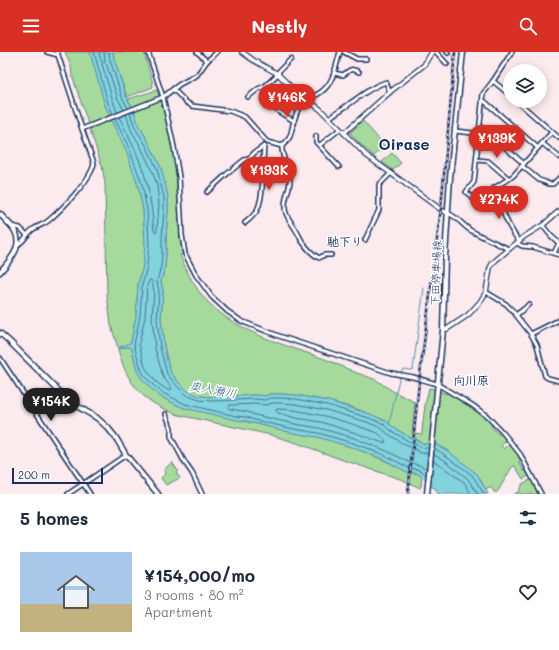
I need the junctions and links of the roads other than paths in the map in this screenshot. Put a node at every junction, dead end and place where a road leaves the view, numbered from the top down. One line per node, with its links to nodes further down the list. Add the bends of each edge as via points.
1 (47, 52): 12 (street)
2 (148, 52): 25 (street)
3 (197, 52): 15 (street)
4 (217, 52): 15 (street)
5 (242, 52): 19 (street)
6 (340, 52): 18 (street)
7 (344, 52): 14 (street, via 357,59)
8 (432, 52): 24 (street, via 424,65)
9 (436, 52): 16 (street)
10 (463, 52): 37 (main road, 下田停車場線)
11 (512, 52): 20 (street)
12 (58, 54): 35 (street)
13 (291, 59): 19 (street)
14 (366, 59)
15 (207, 61): 22 (street, via 197,75)
16 (447, 64)
17 (359, 72): 18 (street, via 350,69 343,75)
18 (334, 73): 29 (street, via 324,90)
19 (278, 74): 21 (street); 26 (street)
20 (493, 81): 23 (street); 30 (street, via 483,94)
21 (290, 87): 27 (street); 28 (street)
22 (173, 89): 25 (street); 43 (street, via 192,106 230,111 245,117)
23 (503, 89)
24 (390, 92): 33 (street, via 386,82 374,87); 39 (street)
25 (162, 97): 35 (street); 83 (street, via 179,177 185,254 212,297 241,320 279,336)
26 (248, 97)
27 (303, 97): 29 (street); 34 (street)
28 (273, 99)
29 (307, 100): 33 (street)
30 (483, 100): 40 (street); 48 (street)
31 (274, 104): 34 (street, via 279,112)
32 (525, 108): 38 (street)
33 (328, 118): 36 (street)
34 (294, 121): 47 (street, via 291,136)
35 (83, 129): 64 (street, via 93,167 76,193 47,221)
36 (340, 129): 39 (street); 45 (street)
37 (455, 132): 40 (street); 59 (main road, 下田停車場線)
38 (552, 132): 42 (street); 44 (street)
39 (344, 133): 53 (street, via 366,155)
40 (479, 134): 50 (street); 51 (street, via 491,135)
41 (316, 136): 45 (street)
42 (559, 138)
43 (269, 142): 46 (street); 47 (street)
44 (542, 143): 48 (street); 49 (street)
45 (320, 145): 52 (street)
46 (264, 146): 57 (street); 61 (street, via 259,206)
47 (282, 146): 71 (street, via 290,176 285,206 287,216 314,255 319,258)
48 (538, 148): 51 (street)
49 (559, 157)
50 (477, 160): 55 (street, via 488,161); 56 (street, via 474,182 466,192 481,206)
51 (523, 165): 54 (street, via 539,180 549,184 553,184); 55 (street)
52 (339, 167)
53 (391, 174): 59 (street); 65 (street, via 379,185 379,210)
54 (559, 178)
55 (509, 179): 56 (street)
56 (494, 188): 66 (street)
57 (208, 192)
58 (559, 211): 63 (street)
59 (447, 213): 69 (street, via 468,229); 78 (main road, 下田停車場線)
60 (0, 214): 62 (main road)
61 (245, 223)
62 (11, 226): 64 (street, via 20,228); 68 (main road, via 17,236)
63 (543, 226): 66 (street); 67 (street)
64 (27, 235): 68 (street)
65 (365, 240)
66 (518, 242): 69 (street); 70 (street, via 522,246)
67 (559, 243): 70 (street)
68 (17, 245): 73 (main road, via 13,257)
69 (509, 249): 74 (street, via 492,264)
70 (554, 253): 72 (street)
71 (331, 255)
72 (559, 255)
73 (0, 272)
74 (486, 292): 76 (street, via 506,304); 78 (street, via 468,315)
75 (529, 304): 76 (street)
76 (516, 315): 80 (street)
77 (559, 320): 80 (street)
78 (443, 330): 83 (main road, 下田停車場線)
79 (0, 333): 85 (main road, via 64,396 108,428)
80 (531, 334): 82 (street, via 537,345 545,376)
81 (0, 358): 86 (street)
82 (559, 381)
83 (437, 386): 87 (main road, 下田停車場線); 92 (street, via 487,416 520,454)
84 (166, 414): 91 (street, via 171,437)
85 (126, 455): 86 (street); 90 (main road)
86 (83, 484): 88 (street); 89 (street)
87 (427, 493)
88 (68, 494)
89 (90, 494)
90 (158, 494)
91 (202, 494)
92 (541, 494)

